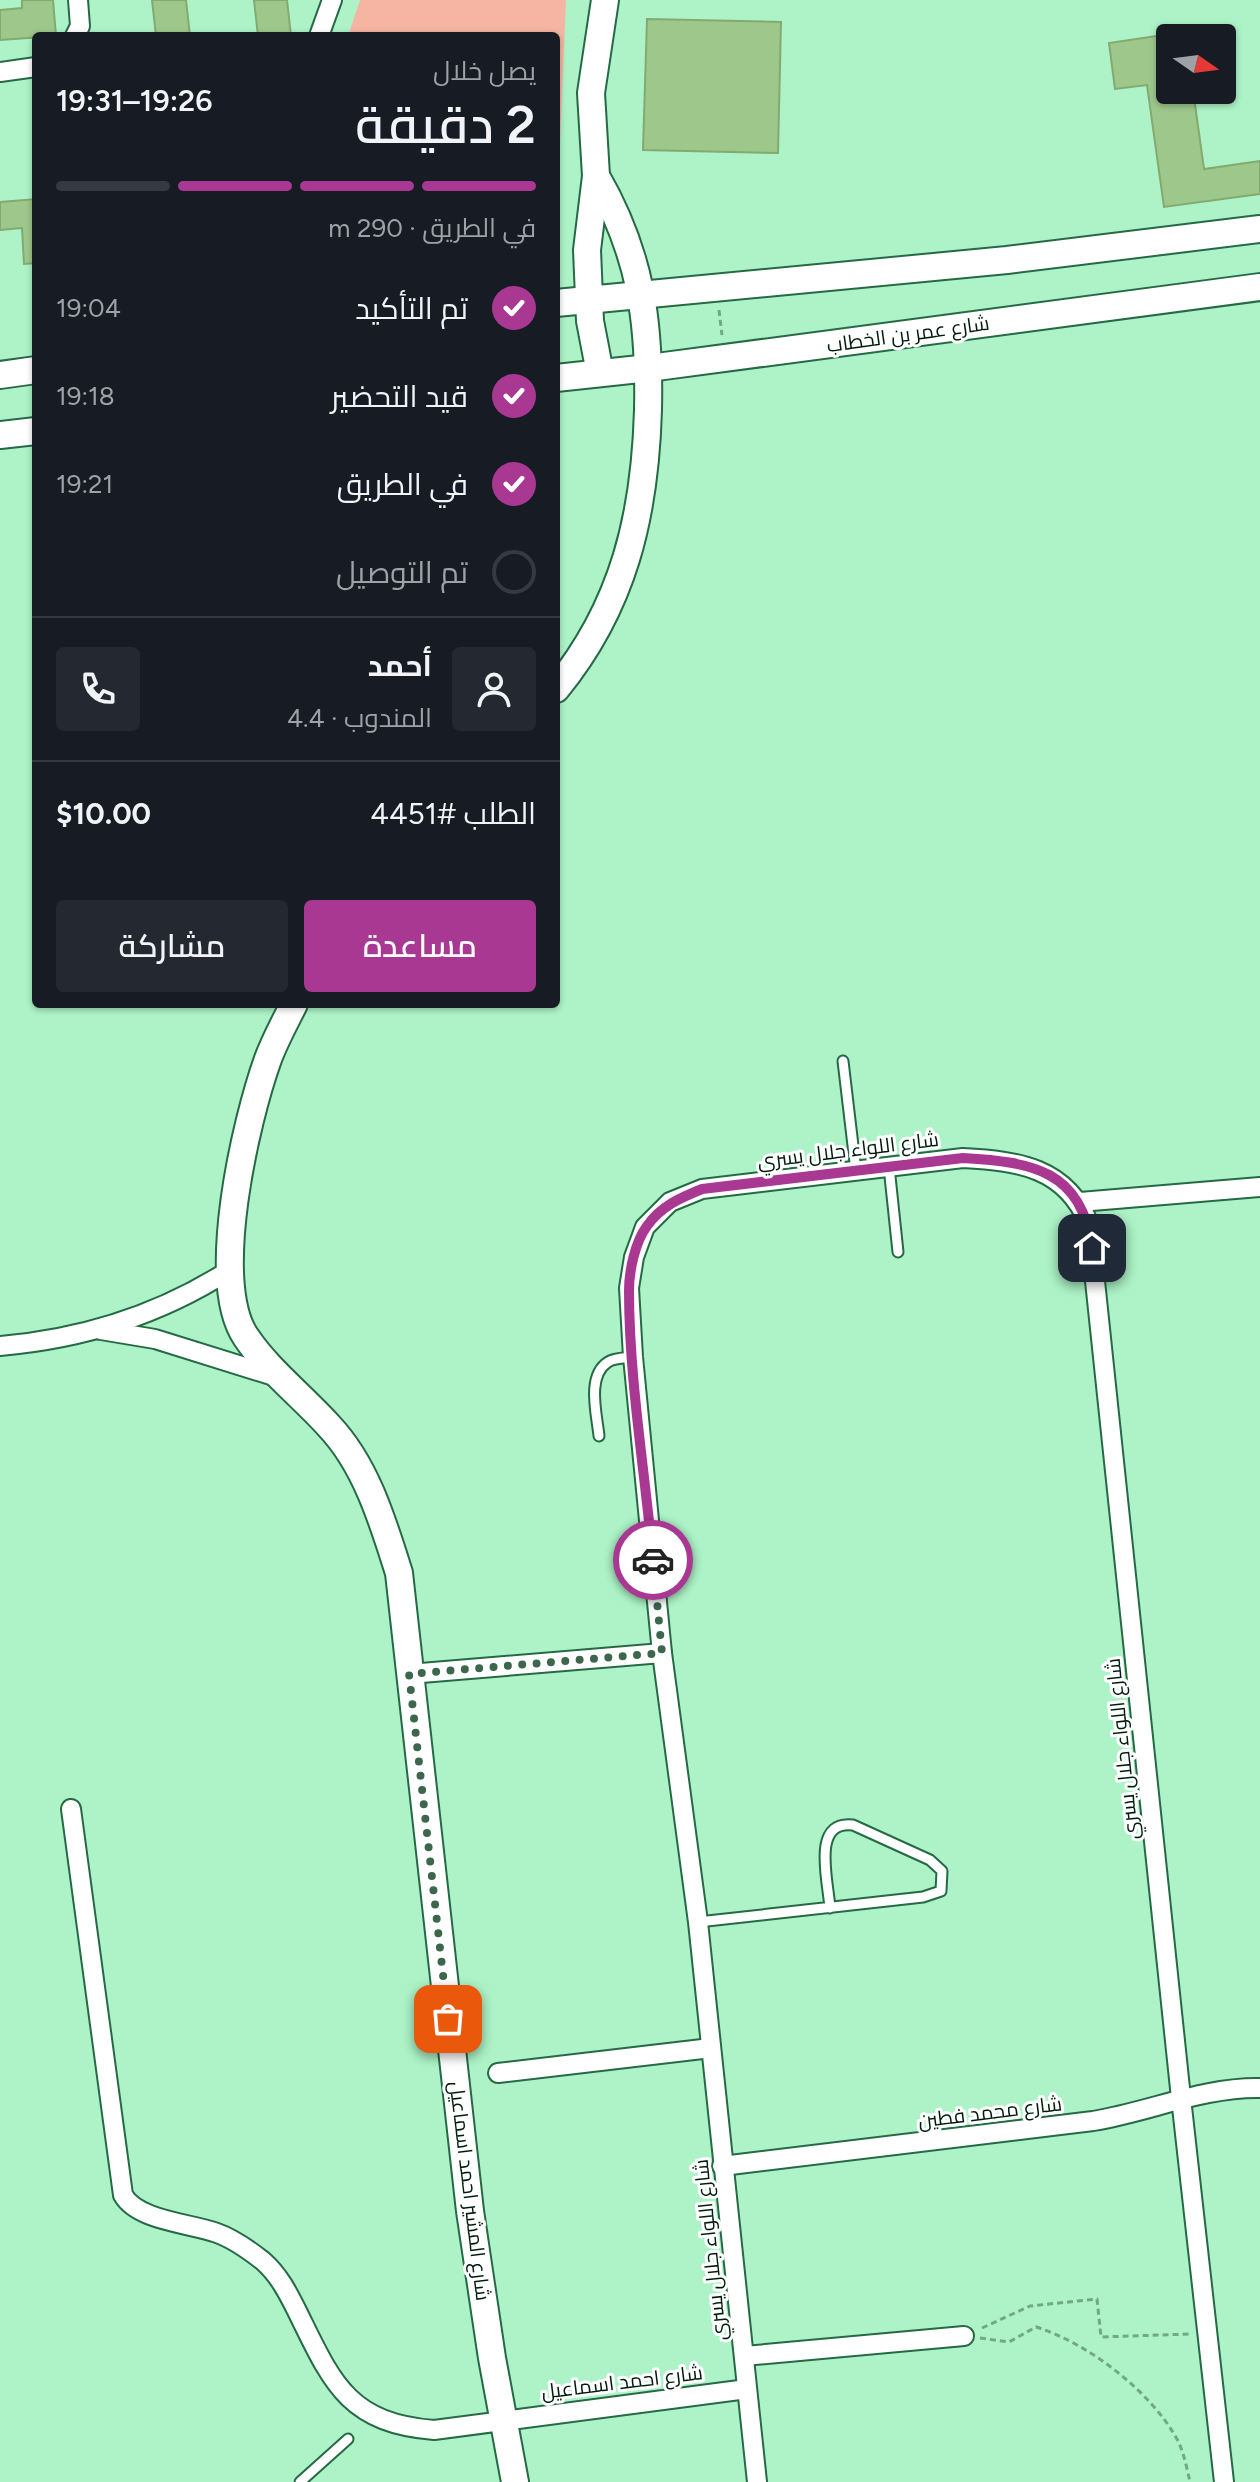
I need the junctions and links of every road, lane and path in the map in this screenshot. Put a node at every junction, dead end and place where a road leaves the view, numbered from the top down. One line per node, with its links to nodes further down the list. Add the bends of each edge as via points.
1 (78, 0): 4 (street)
2 (332, 0): 5 (street)
3 (605, 0): 8 (street, via 591,93)
4 (77, 32)
5 (320, 32)
6 (32, 68): 7 (street)
7 (0, 72)
8 (596, 176): 12 (street, via 625,233); 13 (street, via 587,250)
9 (1260, 229): 11 (street)
10 (1260, 287): 15 (street, شارع عمر بن الخطاب)
11 (717, 288): 12 (street); 15 (path)
12 (643, 296): 13 (street); 16 (street)
13 (588, 300): 14 (street); 18 (street)
14 (560, 303)
15 (725, 358): 16 (street, شارع عمر بن الخطاب)
16 (649, 368): 18 (street, شارع عمر بن الخطاب); 23 (street, via 643,486 629,554 611,604)
17 (32, 371): 19 (street)
18 (600, 373): 20 (street, شارع عمر بن الخطاب)
19 (0, 375)
20 (560, 378)
21 (32, 431): 22 (street)
22 (0, 435)
23 (560, 683)
24 (292, 1008): 31 (street, شارع المشير احمد اسماعيل, via 248,1124)
25 (843, 1061): 27 (lane)
26 (889, 1167): 27 (street, شارع اللواء جلال يسري); 29 (street, شارع اللواء جلال يسري, via 963,1158 995,1160 1031,1167 1055,1179); 30 (lane)
27 (856, 1171): 34 (street, شارع اللواء جلال يسري, via 702,1189 670,1202 645,1227 634,1257 629,1288)
28 (1260, 1187): 29 (street)
29 (1080, 1202): 45 (street, شارع اللواء جلال يسري, via 1089,1224 1097,1291)
30 (898, 1252)
31 (228, 1271): 32 (street, via 173,1302); 35 (street, شارع المشير احمد اسماعيل, via 235,1317)
32 (98, 1329): 33 (street, via 54,1341); 35 (street, via 178,1345)
33 (0, 1346)
34 (633, 1357): 36 (lane, via 609,1361 598,1372); 37 (street, شارع اللواء جلال يسري)
35 (283, 1379): 38 (street, شارع المشير احمد اسماعيل, via 332,1429 383,1520 399,1573)
36 (599, 1436)
37 (662, 1653): 38 (street); 41 (street, شارع اللواء جلال يسري)
38 (409, 1674): 51 (street, شارع المشير احمد اسماعيل, via 470,2211)
39 (71, 1809): 51 (street, شارع احمد اسماعيل, via 128,2204 218,2233 267,2264 285,2287 331,2379 376,2417 404,2428 434,2430)
40 (830, 1908): 40 (lane, via 932,1894 941,1891 942,1871 930,1860 842,1823 825,1839); 41 (lane)
41 (698, 1922): 42 (street, شارع اللواء جلال يسري)
42 (711, 2048): 43 (street); 46 (street, شارع اللواء جلال يسري)
43 (498, 2073)
44 (1260, 2088): 45 (street, شارع محمد فطين)
45 (1181, 2098): 46 (street, شارع محمد فطين, via 1093,2121); 47 (street, شارع اللواء جلال يسري)
46 (722, 2166): 49 (street, شارع اللواء جلال يسري)
47 (1207, 2333): 48 (path, via 1101,2337 1097,2299 1030,2306); 57 (street, شارع اللواء جلال يسري)
48 (964, 2336): 49 (street); 56 (path, via 1009,2342 1036,2327 1088,2351 1159,2413 1179,2442)
49 (744, 2356): 50 (street, شارع اللواء جلال يسري)
50 (747, 2389): 51 (street, شارع احمد اسماعيل); 55 (street, شارع اللواء جلال يسري)
51 (503, 2420): 54 (street, شارع المشير احمد اسماعيل)
52 (348, 2439): 53 (lane)
53 (300, 2482)
54 (515, 2482)
55 (757, 2482)
56 (1190, 2482)
57 (1224, 2482)

